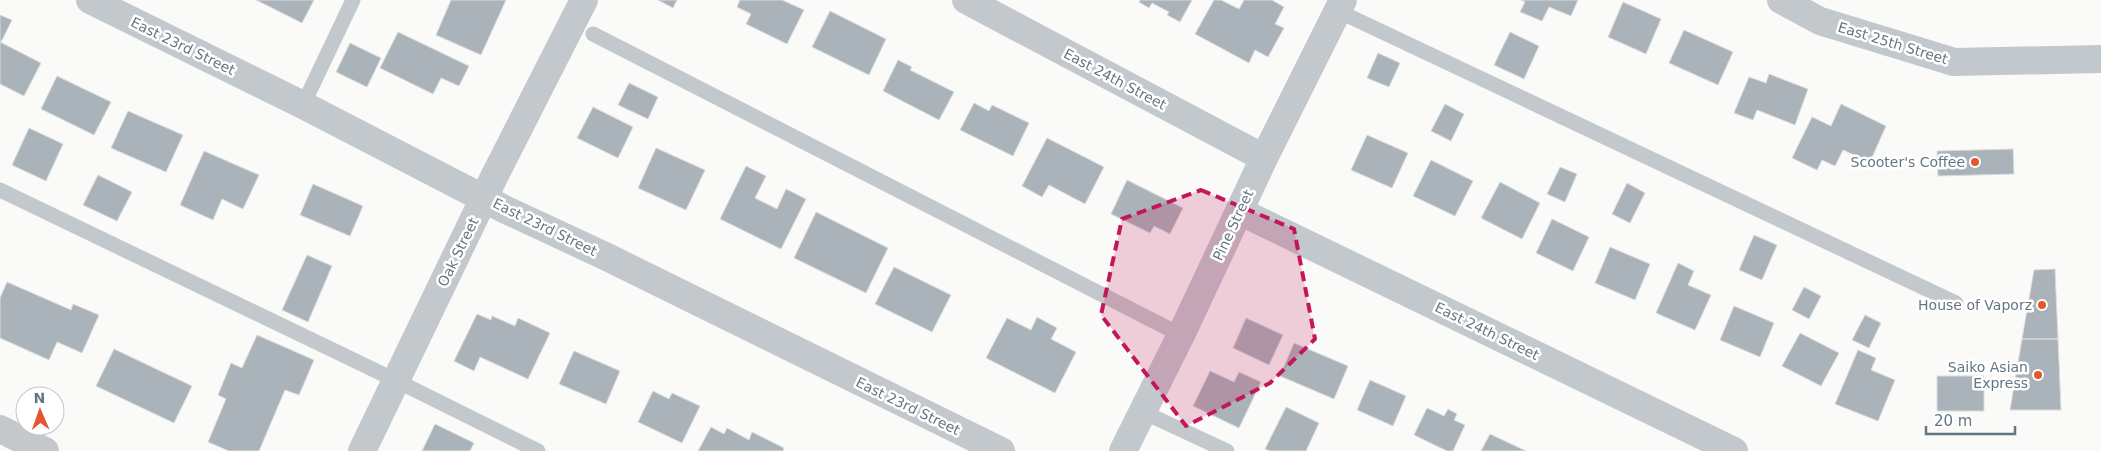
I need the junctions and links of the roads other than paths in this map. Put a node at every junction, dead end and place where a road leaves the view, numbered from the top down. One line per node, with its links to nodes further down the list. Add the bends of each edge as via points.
1 (90, 0): 9 (street, East 23rd Street)
2 (353, 0): 9 (lane)
3 (584, 0): 12 (street, Oak Street)
4 (966, 0): 10 (street, East 24th Street)
5 (1781, 0): 8 (street, East 25th Street, via 1820,20 1954,62)
6 (1340, 6): 10 (street, Pine Street); 14 (lane)
7 (593, 34): 15 (lane)
8 (2101, 59)
9 (303, 106): 12 (street, East 23rd Street)
10 (1264, 158): 13 (street, Pine Street)
11 (0, 190): 16 (lane)
12 (484, 198): 16 (street, Oak Street); 22 (street, East 23rd Street)
13 (1239, 211): 15 (street, Pine Street); 25 (street, East 24th Street)
14 (1956, 303)
15 (1181, 335): 17 (street, Pine Street)
16 (395, 380): 20 (street, Oak Street); 21 (lane)
17 (1142, 412): 23 (street, Pine Street); 24 (lane)
18 (0, 429): 19 (street)
19 (44, 451)
20 (362, 451)
21 (538, 451)
22 (1001, 451)
23 (1123, 451)
24 (1227, 451)
25 (1734, 451)

